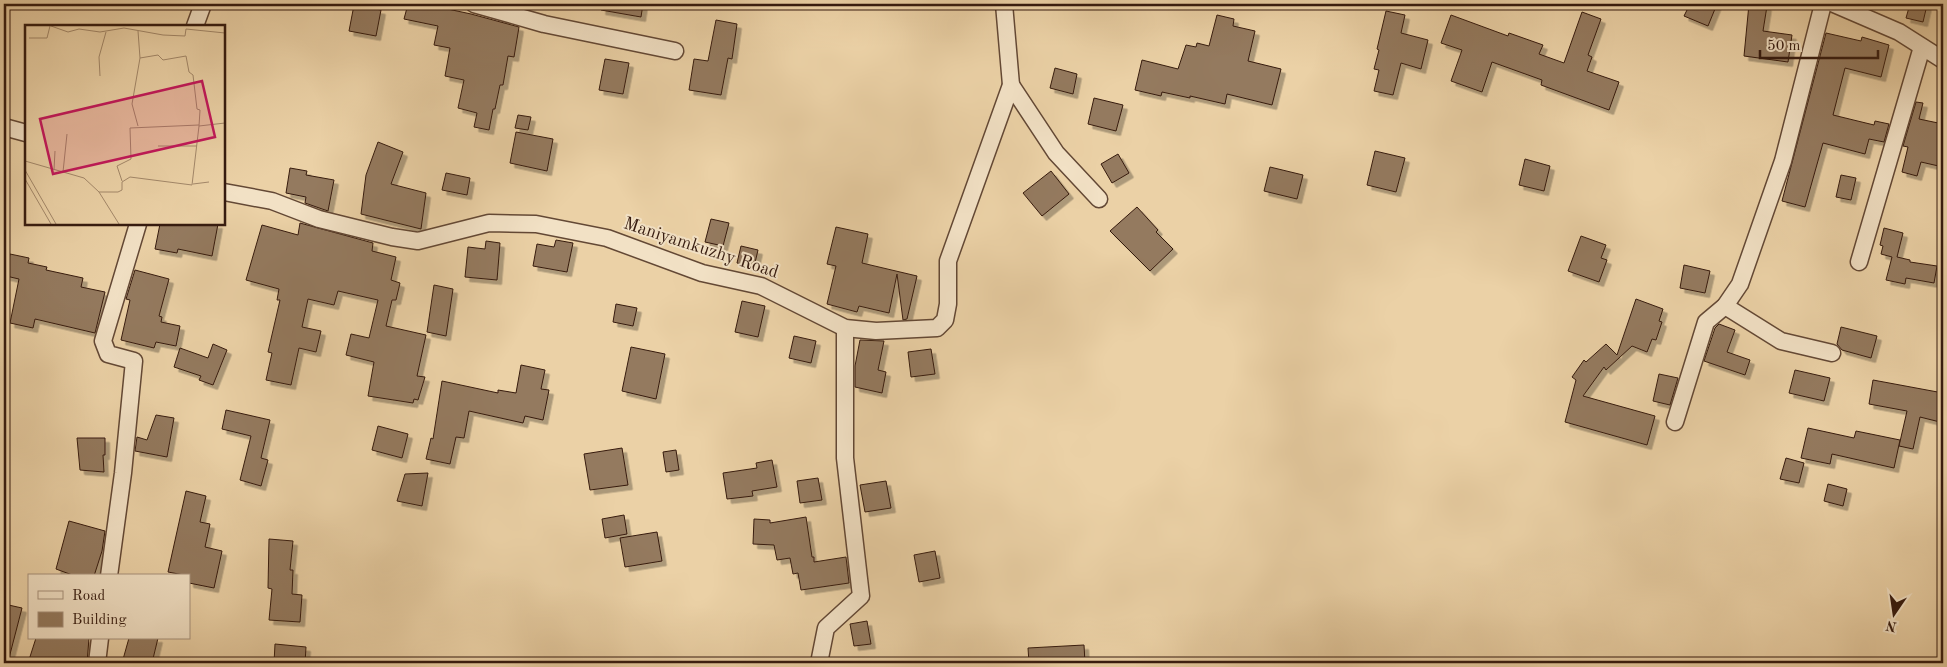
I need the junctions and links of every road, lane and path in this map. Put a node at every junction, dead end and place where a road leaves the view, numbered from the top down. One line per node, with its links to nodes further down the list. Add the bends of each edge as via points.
1 (203, 4): 6 (street)
2 (474, 4): 8 (street, via 544,24)
3 (1004, 4): 10 (street)
4 (1823, 4): 17 (street, via 1783,161 1740,284)
5 (1834, 4): 7 (street, via 1899,32)
6 (195, 25)
7 (1922, 47): 9 (street); 16 (street)
8 (675, 51)
9 (1943, 60)
10 (1011, 85): 14 (street, via 1056,153); 18 (street, Maniyamkuzhy Road, via 948,261 945,320 937,328 876,331)
11 (4, 127): 12 (street)
12 (25, 133)
13 (225, 192): 18 (street, Maniyamkuzhy Road, via 272,201 319,219 418,242 489,223 536,224 607,238 702,273 761,286)
14 (1099, 198)
15 (138, 225): 21 (street, via 103,341 108,354 134,361 124,473)
16 (1859, 262)
17 (1725, 306): 19 (street, via 1781,342); 20 (street, via 1706,322)
18 (845, 328): 24 (street, via 845,458 861,596 826,628)
19 (1832, 353)
20 (1675, 422)
21 (109, 574)
22 (100, 640): 23 (street)
23 (97, 663)
24 (820, 663)

